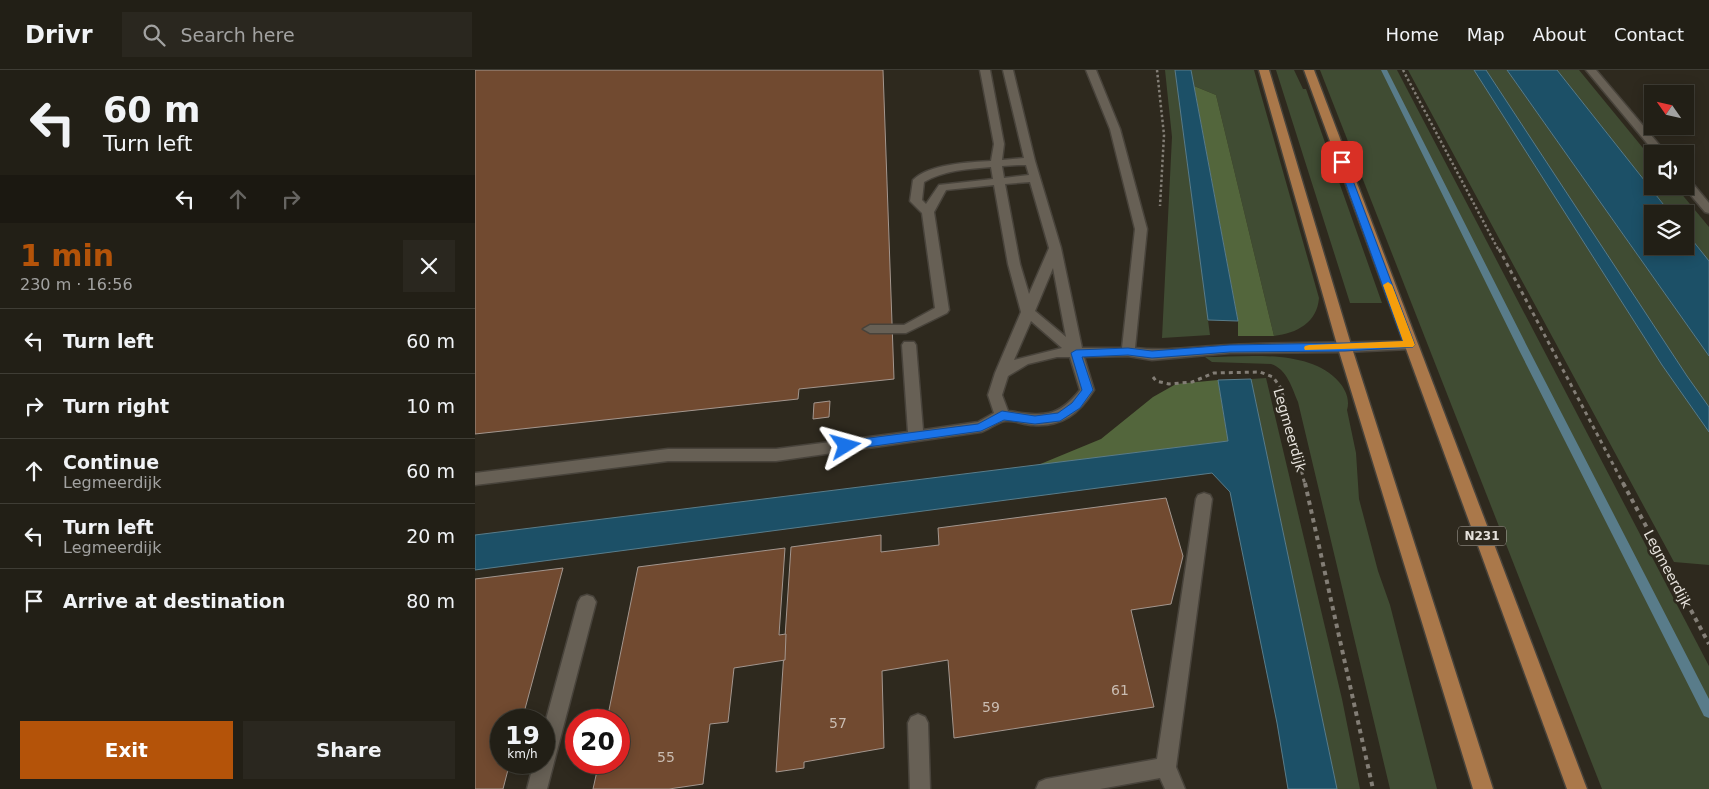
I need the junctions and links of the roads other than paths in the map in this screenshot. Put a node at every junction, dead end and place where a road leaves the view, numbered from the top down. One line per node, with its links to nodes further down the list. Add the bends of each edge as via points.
1 (985, 70): 9 (street, via 999,144)
2 (1008, 70): 8 (street)
3 (1091, 70): 21 (street, via 1115,129 1141,229)
4 (1263, 70): 20 (main road)
5 (1309, 70): 19 (main road, N231)
6 (1591, 70): 7 (street)
7 (1654, 145)
8 (1030, 161): 9 (street); 10 (street)
9 (996, 164): 11 (street); 14 (street, via 926,174 919,180 917,201)
10 (1035, 178): 11 (street); 15 (street)
11 (999, 182): 14 (street, via 943,187 937,192 935,203); 16 (street, via 1014,264)
12 (1694, 192): 13 (street)
13 (1709, 210)
14 (928, 212): 17 (street, via 942,310 906,329)
15 (1055, 248): 16 (street); 22 (street)
16 (1028, 312): 22 (street); 23 (street)
17 (870, 329)
18 (909, 345): 25 (street)
19 (1410, 345): 20 (street); 36 (main road, N231)
20 (1345, 348): 21 (street, via 1230,348 1152,355); 35 (main road)
21 (1128, 352): 22 (street)
22 (1076, 353): 23 (street, via 1057,353 1024,361); 24 (street, via 1087,390 1076,405 1060,417 1035,420)
23 (1002, 373): 24 (street, via 995,395)
24 (1002, 415): 25 (street, via 981,427)
25 (917, 436): 26 (street, via 776,455 668,455)
26 (475, 479)
27 (1204, 499): 30 (street)
28 (587, 602): 31 (street)
29 (917, 723): 32 (street)
30 (1166, 767): 33 (street); 34 (street)
31 (537, 789)
32 (920, 789)
33 (1046, 789)
34 (1175, 789)
35 (1483, 789)
36 (1577, 789)

